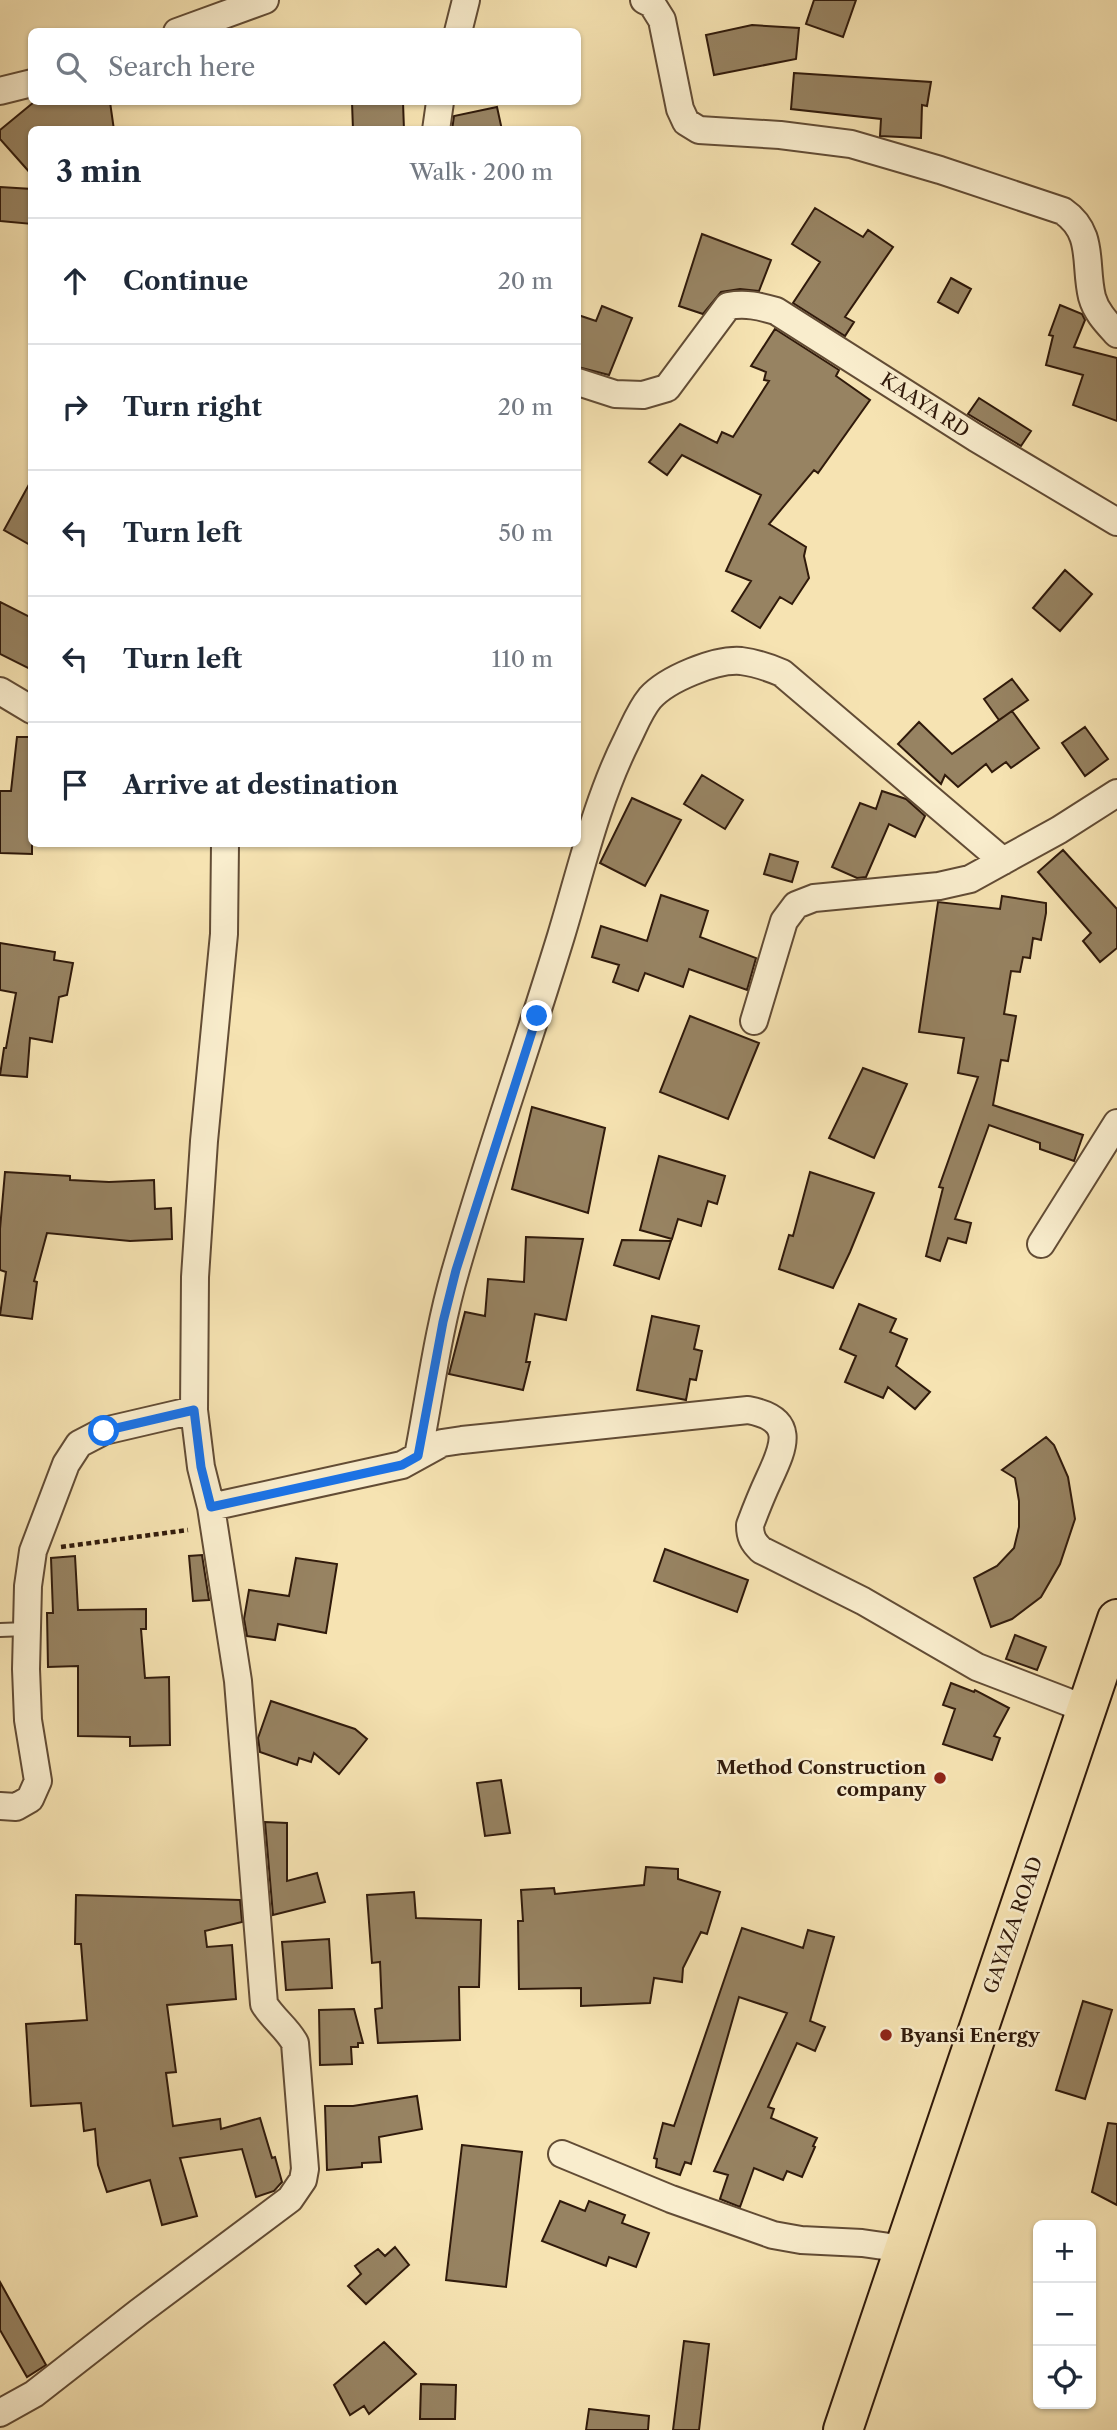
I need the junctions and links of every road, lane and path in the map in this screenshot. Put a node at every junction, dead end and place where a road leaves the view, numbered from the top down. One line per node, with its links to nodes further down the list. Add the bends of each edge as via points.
1 (265, 0): 4 (street)
2 (466, 0): 5 (street)
3 (644, 0): 10 (street, via 662,20 686,122 699,130 851,144 1063,211 1082,228 1092,298)
4 (188, 28)
5 (459, 28)
6 (28, 84): 7 (street)
7 (0, 91)
8 (440, 105): 9 (street)
9 (437, 126)
10 (1117, 334)
11 (581, 383): 12 (street, KAAYA RD, via 615,394 643,395 667,388 728,306 757,305 776,311)
12 (1117, 522)
13 (0, 691): 14 (street)
14 (28, 708)
15 (1117, 793): 17 (street)
16 (225, 847): 21 (street, via 224,934 195,1277)
17 (1003, 861): 18 (street, via 970,879 939,886 814,898 796,905 784,921); 22 (street, via 782,673 738,661 721,664 675,678 650,698 615,763 595,819 456,1270)
18 (754, 1021)
19 (1117, 1123): 20 (street)
20 (1041, 1244)
21 (194, 1410): 23 (street); 24 (street, via 104,1431 79,1444 66,1464)
22 (418, 1456): 23 (street, via 402,1465); 28 (street, via 442,1443 462,1440 748,1410 762,1413 780,1425 784,1436 783,1451 750,1525 753,1542 761,1550 863,1601 977,1667)
23 (212, 1517): 24 (path); 32 (street, via 238,1681 264,2004 295,2043 303,2180 285,2204 34,2394)
24 (33, 1551): 26 (street)
25 (1117, 1619): 28 (main road, GAYAZA ROAD)
26 (27, 1629): 27 (lane); 29 (street, via 28,1720 38,1781 30,1799 16,1807)
27 (0, 1630)
28 (1086, 1709): 31 (main road, GAYAZA ROAD)
29 (0, 1806)
30 (562, 2154): 31 (street, via 773,2235)
31 (904, 2249): 33 (main road, GAYAZA ROAD)
32 (0, 2413)
33 (844, 2430)

